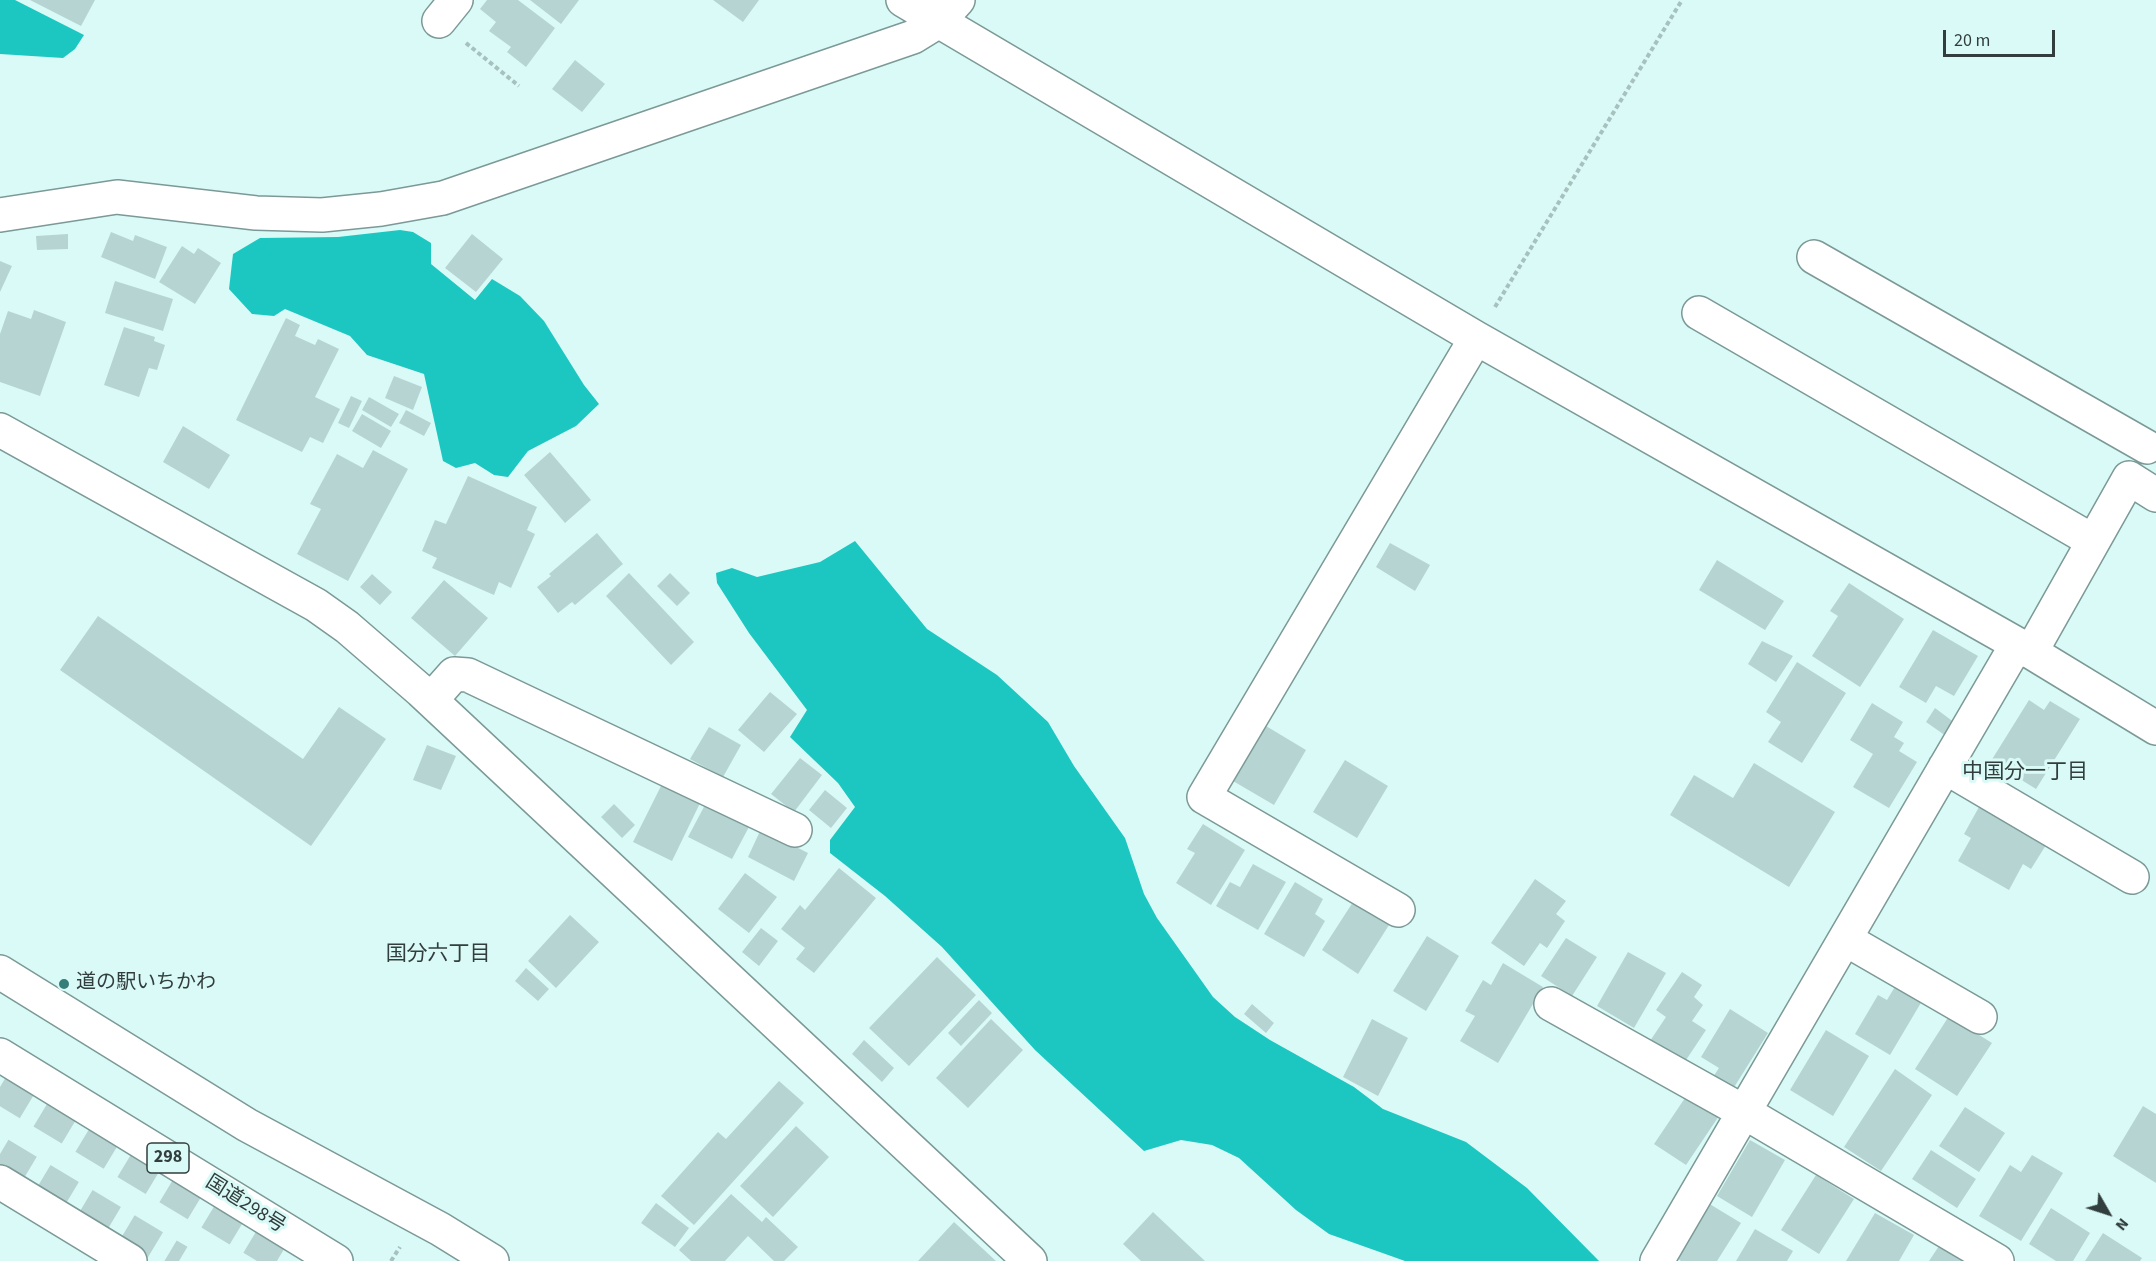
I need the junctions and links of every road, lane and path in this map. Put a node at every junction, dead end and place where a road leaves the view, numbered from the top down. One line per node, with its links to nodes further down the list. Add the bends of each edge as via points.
1 (903, 0): 3 (main road)
2 (1682, 0): 7 (path)
3 (948, 11): 4 (main road, via 913,37 443,198 322,215 256,213 117,197); 7 (main road)
4 (0, 215)
5 (1814, 257): 9 (main road)
6 (1699, 313): 11 (main road)
7 (1476, 338): 12 (main road); 18 (main road, via 1204,797)
8 (0, 430): 13 (main road, via 316,605)
9 (2151, 440): 10 (main road)
10 (2142, 487): 11 (main road)
11 (2093, 542): 12 (main road)
12 (2024, 648): 14 (main road); 15 (main road)
13 (431, 700): 16 (main road, via 454,674 468,675); 31 (main road)
14 (2156, 728)
15 (1945, 768): 17 (main road); 19 (main road)
16 (795, 830)
17 (2132, 877)
18 (1398, 910)
19 (1845, 939): 22 (main road); 24 (main road)
20 (0, 972): 30 (main road, via 247,1125 440,1228)
21 (1551, 1004): 24 (main road)
22 (1980, 1017)
23 (0, 1055): 28 (main road, 国道298号 / 298)
24 (1744, 1112): 32 (main road); 33 (main road)
25 (0, 1182): 27 (main road)
26 (402, 1244): 29 (path)
27 (130, 1261)
28 (336, 1261)
29 (391, 1261)
30 (492, 1261)
31 (1030, 1261)
32 (1658, 1261)
33 (1997, 1261)

